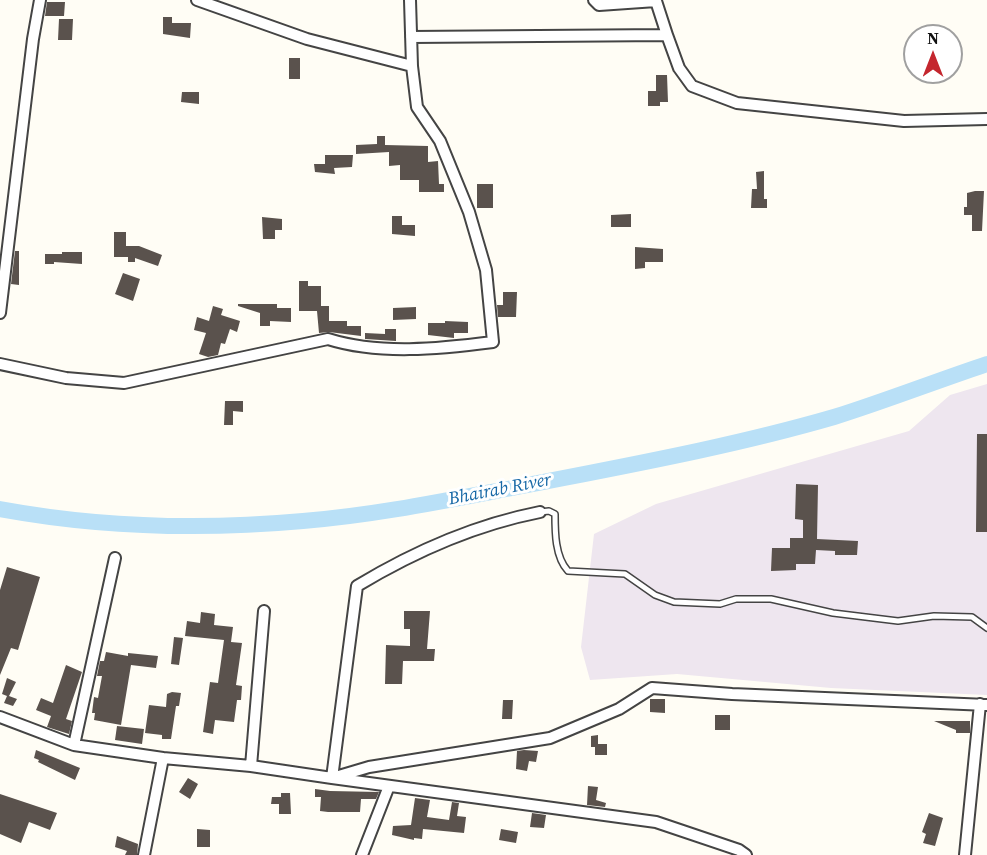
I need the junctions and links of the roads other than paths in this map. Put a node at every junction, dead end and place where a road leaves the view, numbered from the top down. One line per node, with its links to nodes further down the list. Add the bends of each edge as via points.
1 (40, 0): 9 (street)
2 (198, 0): 7 (street, via 308,39)
3 (410, 0): 6 (street)
4 (594, 0): 5 (street, via 599,6 656,1)
5 (667, 35): 6 (street); 8 (street, via 678,68 692,86 737,104 904,121)
6 (411, 37): 7 (street)
7 (412, 66): 10 (street, via 417,107 440,141 470,212 486,270 492,342 450,348 357,348 327,339 124,383 66,378)
8 (987, 119)
9 (0, 312)
10 (0, 364)
11 (540, 512): 14 (lane, via 555,514 562,565 568,571 625,574 655,595 674,602 720,604 736,599 771,599 833,613 898,621 934,616 972,617); 20 (street, via 504,519 446,539 357,586)
12 (115, 558): 17 (street)
13 (264, 611): 19 (street)
14 (987, 628)
15 (984, 704): 20 (street, via 652,688 619,709 550,738 369,767); 25 (street)
16 (0, 717): 17 (street)
17 (74, 745): 18 (street)
18 (163, 758): 19 (street); 22 (street)
19 (251, 766): 20 (street)
20 (332, 778): 21 (street)
21 (390, 786): 23 (street); 24 (street, via 656,822)
22 (144, 855)
23 (362, 855)
24 (746, 855)
25 (965, 855)

